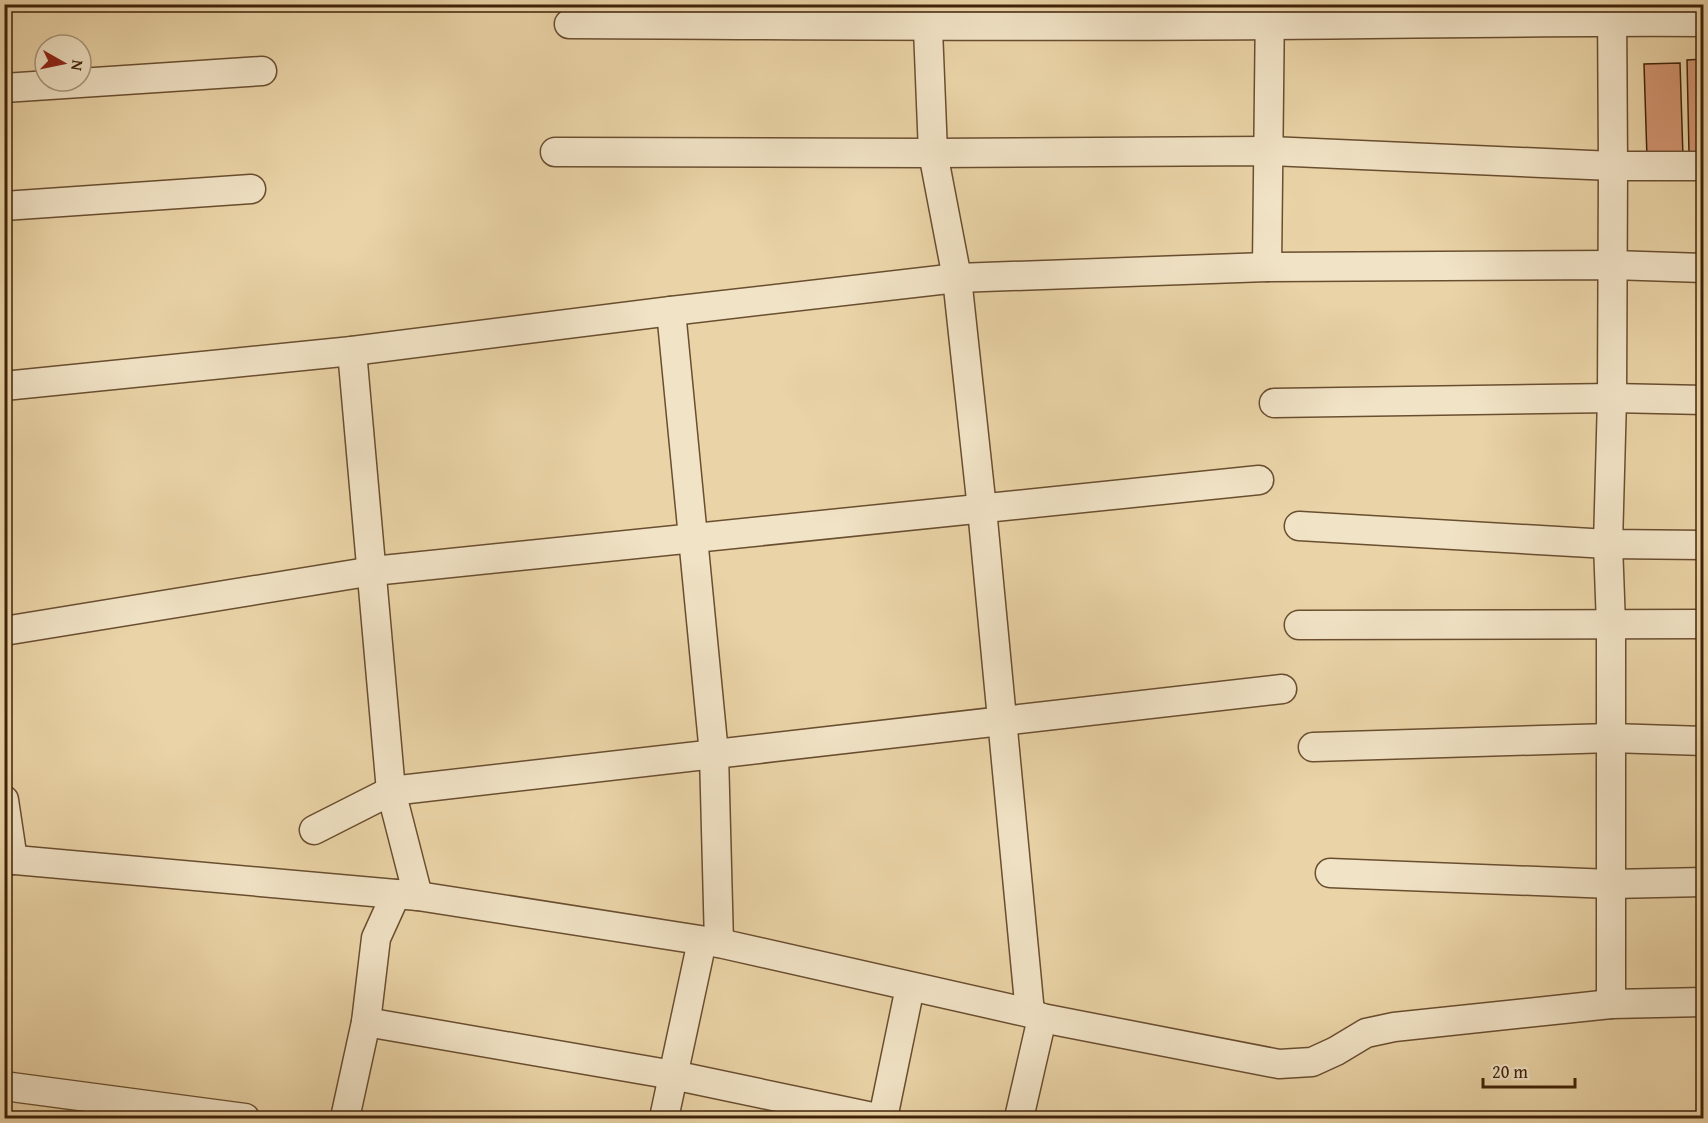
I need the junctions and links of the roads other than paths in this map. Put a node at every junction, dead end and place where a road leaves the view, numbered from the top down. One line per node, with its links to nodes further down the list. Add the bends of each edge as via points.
1 (1612, 13): 3 (street); 4 (street); 11 (street)
2 (927, 15): 3 (street); 5 (street); 10 (street)
3 (1270, 15): 8 (street)
4 (1704, 22)
5 (569, 24)
6 (262, 71): 7 (street)
7 (4, 88)
8 (1268, 151): 10 (street); 11 (street); 16 (street)
9 (555, 152): 10 (street)
10 (933, 153): 18 (street)
11 (1613, 166): 12 (street); 15 (street)
12 (1704, 166)
13 (252, 189): 14 (street)
14 (4, 206)
15 (1612, 265): 16 (street); 17 (street); 22 (street)
16 (1267, 267): 18 (street)
17 (1704, 268)
18 (957, 278): 19 (street); 26 (street)
19 (671, 311): 20 (street); 28 (street)
20 (352, 351): 21 (street); 31 (street)
21 (4, 386)
22 (1612, 398): 23 (street); 24 (street); 29 (street)
23 (1704, 399)
24 (1274, 403)
25 (1259, 480): 26 (street)
26 (982, 508): 28 (street); 37 (street)
27 (1299, 526): 29 (street)
28 (694, 538): 31 (street); 41 (street)
29 (1608, 544): 30 (street); 34 (street)
30 (1704, 544)
31 (373, 572): 35 (street); 42 (street)
32 (1704, 624): 34 (street)
33 (1299, 625): 34 (street)
34 (1611, 625): 38 (street)
35 (4, 632)
36 (1282, 689): 37 (street)
37 (1001, 721): 41 (street); 54 (street)
38 (1611, 738): 39 (street); 40 (street); 48 (street)
39 (1704, 741)
40 (1313, 747)
41 (714, 754): 42 (street); 50 (street)
42 (391, 791): 44 (street); 49 (street)
43 (4, 800): 45 (street)
44 (314, 830)
45 (9, 860): 49 (street)
46 (1330, 873): 48 (street)
47 (1704, 882): 48 (street)
48 (1611, 884): 53 (street)
49 (407, 895): 50 (street); 55 (street, via 376,938)
50 (710, 942): 51 (street); 56 (street)
51 (910, 987): 54 (street); 62 (street)
52 (1704, 1002): 53 (street)
53 (1611, 1004): 54 (street, via 1394,1027 1366,1033 1312,1062 1280,1064)
54 (1036, 1015): 63 (street)
55 (366, 1022): 56 (street); 59 (street)
56 (673, 1075): 60 (street); 61 (street)
57 (4, 1086): 58 (street)
58 (244, 1119)
59 (345, 1119)
60 (664, 1119)
61 (877, 1119)
62 (883, 1119)
63 (1019, 1119)

